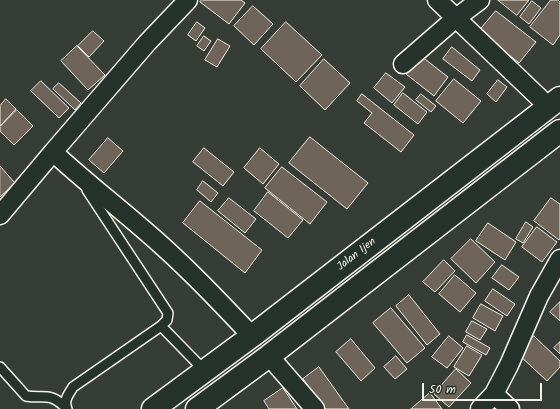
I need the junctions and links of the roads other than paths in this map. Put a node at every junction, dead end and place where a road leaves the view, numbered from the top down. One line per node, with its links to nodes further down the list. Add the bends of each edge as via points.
1 (188, 0): 8 (street, via 147,43)
2 (437, 0): 4 (street)
3 (480, 0): 4 (street)
4 (456, 18): 5 (street); 6 (street)
5 (403, 64)
6 (554, 103): 13 (street, Jalan Ijen)
7 (560, 131): 14 (street)
8 (53, 152): 9 (street); 10 (street)
9 (77, 174): 12 (lane, via 168,313 167,320); 13 (street, via 144,230)
10 (0, 216)
11 (560, 259): 17 (street, via 539,296)
12 (161, 326): 16 (lane); 18 (lane, via 74,387 66,397)
13 (252, 336): 14 (street); 16 (street, Jalan Ijen)
14 (269, 356): 20 (street); 21 (street)
15 (0, 367): 18 (lane, via 26,396 49,396 57,399)
16 (204, 371): 19 (street, Jalan Ijen)
17 (494, 394): 22 (street); 23 (street)
18 (66, 408)
19 (153, 409)
20 (197, 409)
21 (315, 409)
22 (480, 409)
23 (510, 409)

